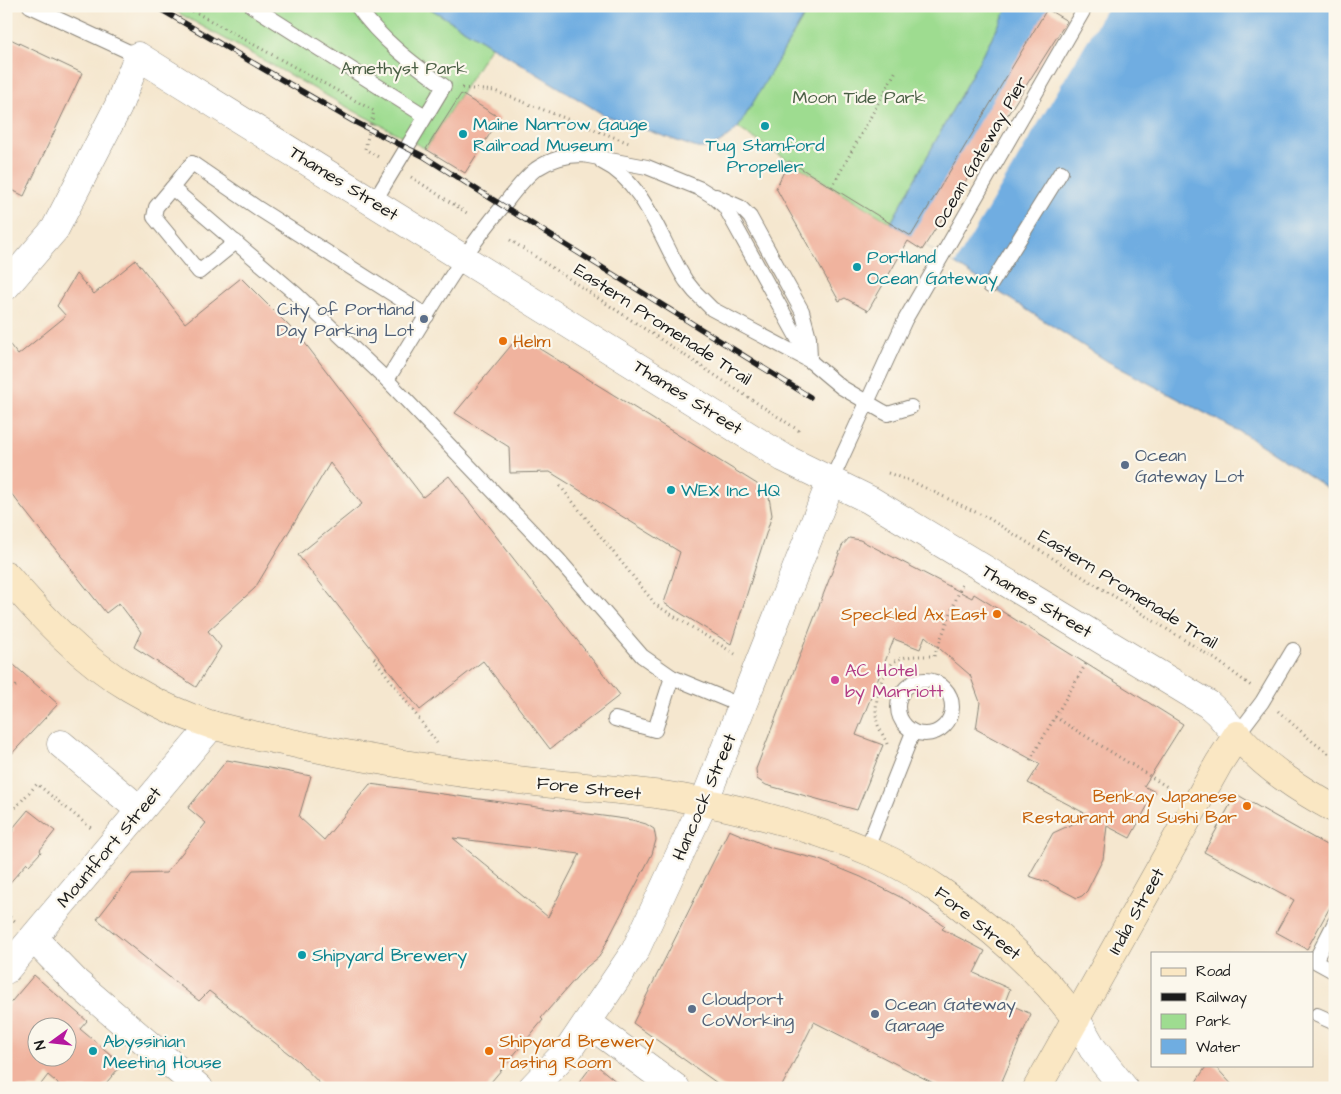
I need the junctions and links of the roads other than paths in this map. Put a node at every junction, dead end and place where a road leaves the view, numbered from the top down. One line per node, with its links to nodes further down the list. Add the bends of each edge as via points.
1 (30, 6): 5 (lane)
2 (252, 6): 6 (lane)
3 (357, 6): 6 (lane, via 366,20 400,53 444,86)
4 (1086, 6): 18 (lane, Ocean Gateway Pier, via 905,320)
5 (138, 56): 10 (street, Thames Street); 13 (street, via 118,107 55,229)
6 (425, 116): 10 (lane)
7 (583, 155): 12 (lane, via 562,156 531,174 486,226); 16 (lane, via 609,165 627,179 686,281 712,309); 16 (lane, via 646,167 708,193 724,207)
8 (1061, 172): 14 (lane)
9 (172, 188): 11 (lane); 11 (lane, via 156,207 154,217 199,272); 15 (lane, via 192,163)
10 (374, 202): 12 (street, Thames Street)
11 (236, 242): 17 (lane)
12 (464, 258): 15 (lane); 20 (street, Thames Street, via 784,458)
13 (6, 286)
14 (990, 286)
15 (428, 316): 17 (lane)
16 (810, 361): 18 (lane, via 841,387)
17 (387, 380): 23 (lane, via 558,559 642,656)
18 (866, 402): 19 (lane, via 888,414); 20 (lane, Ocean Gateway Pier)
19 (911, 407)
20 (831, 481): 24 (street, Hancock Street); 28 (street, Thames Street, via 885,509 1208,704)
21 (6, 575): 26 (street, Fore Street, via 62,637 95,665 156,702)
22 (1292, 650): 28 (lane, via 1264,698)
23 (672, 677): 24 (lane); 25 (lane, via 655,730)
24 (742, 706): 30 (street, Hancock Street)
25 (615, 719)
26 (212, 725): 30 (street, Fore Street, via 345,754 477,775); 32 (street, Mountfort Street)
27 (914, 732): 33 (lane)
28 (1237, 735): 31 (street, via 1281,776); 39 (street, India Street)
29 (61, 744): 32 (street)
30 (704, 802): 33 (street, Fore Street, via 821,834); 40 (street, Hancock Street, via 635,951)
31 (1335, 809)
32 (140, 810): 35 (street, Mountfort Street)
33 (866, 851): 39 (street, Fore Street, via 929,884 980,921 1057,993)
34 (1335, 922): 37 (lane, via 1315,961)
35 (34, 939): 36 (street, Mountfort Street); 42 (street, via 76,982)
36 (9, 961)
37 (1335, 972)
38 (1317, 1015): 41 (lane)
39 (1076, 1019): 45 (street, India Street); 46 (street, Fore Street)
40 (588, 1023): 43 (street, Hancock Street); 44 (street)
41 (1335, 1023)
42 (199, 1088)
43 (532, 1088)
44 (676, 1088)
45 (1037, 1088)
46 (1124, 1088)

